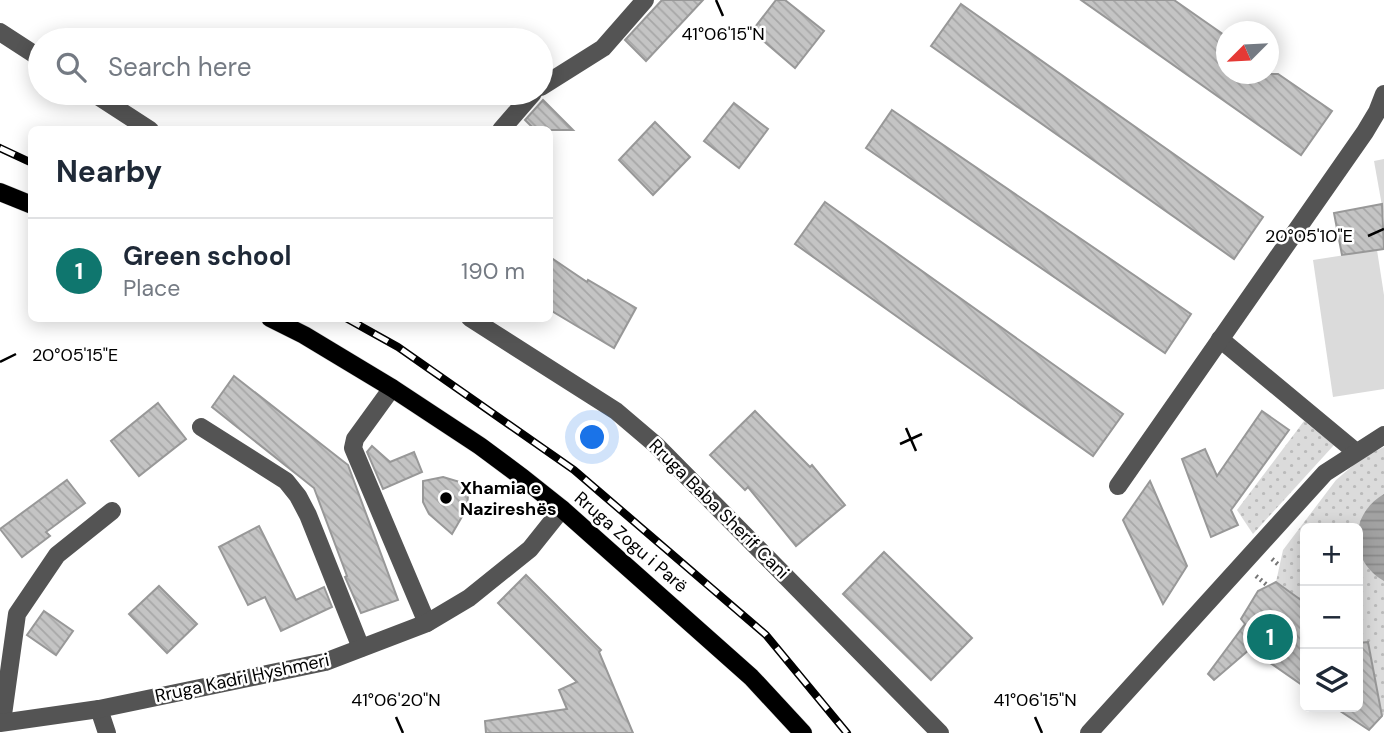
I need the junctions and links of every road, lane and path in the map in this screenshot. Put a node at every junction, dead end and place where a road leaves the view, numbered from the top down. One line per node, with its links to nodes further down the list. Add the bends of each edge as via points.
1 (645, 0): 4 (street, via 603,48)
2 (0, 32): 3 (street)
3 (28, 50)
4 (553, 79)
5 (1384, 94): 14 (street, via 1365,132)
6 (111, 105): 8 (street)
7 (523, 105): 9 (street)
8 (144, 126)
9 (504, 126)
10 (0, 192): 11 (main road)
11 (28, 203)
12 (278, 322): 15 (main road, Rruga Zogu i Parë)
13 (476, 322): 28 (street, Rruga Baba Sherif Cani, via 615,411 656,445)
14 (1220, 340): 18 (street); 19 (street)
15 (392, 388): 20 (main road, Rruga Zogu i Parë, via 480,446); 22 (street, via 353,448)
16 (201, 427): 23 (street, via 286,481 298,496)
17 (1384, 435): 18 (street)
18 (1356, 453): 29 (street, via 1325,473)
19 (1118, 486)
20 (562, 509): 22 (street, Rruga Kadri Hyshmeri, via 530,549 469,598); 27 (main road, Rruga Zogu i Parë, via 751,677)
21 (112, 511): 25 (street, via 57,555 16,614)
22 (427, 623): 23 (street, Rruga Kadri Hyshmeri)
23 (361, 648): 24 (street, Rruga Kadri Hyshmeri, via 325,662)
24 (99, 709): 25 (street, Rruga Kadri Hyshmeri); 26 (street)
25 (1, 722)
26 (107, 733)
27 (803, 733)
28 (940, 733)
29 (1089, 733)

